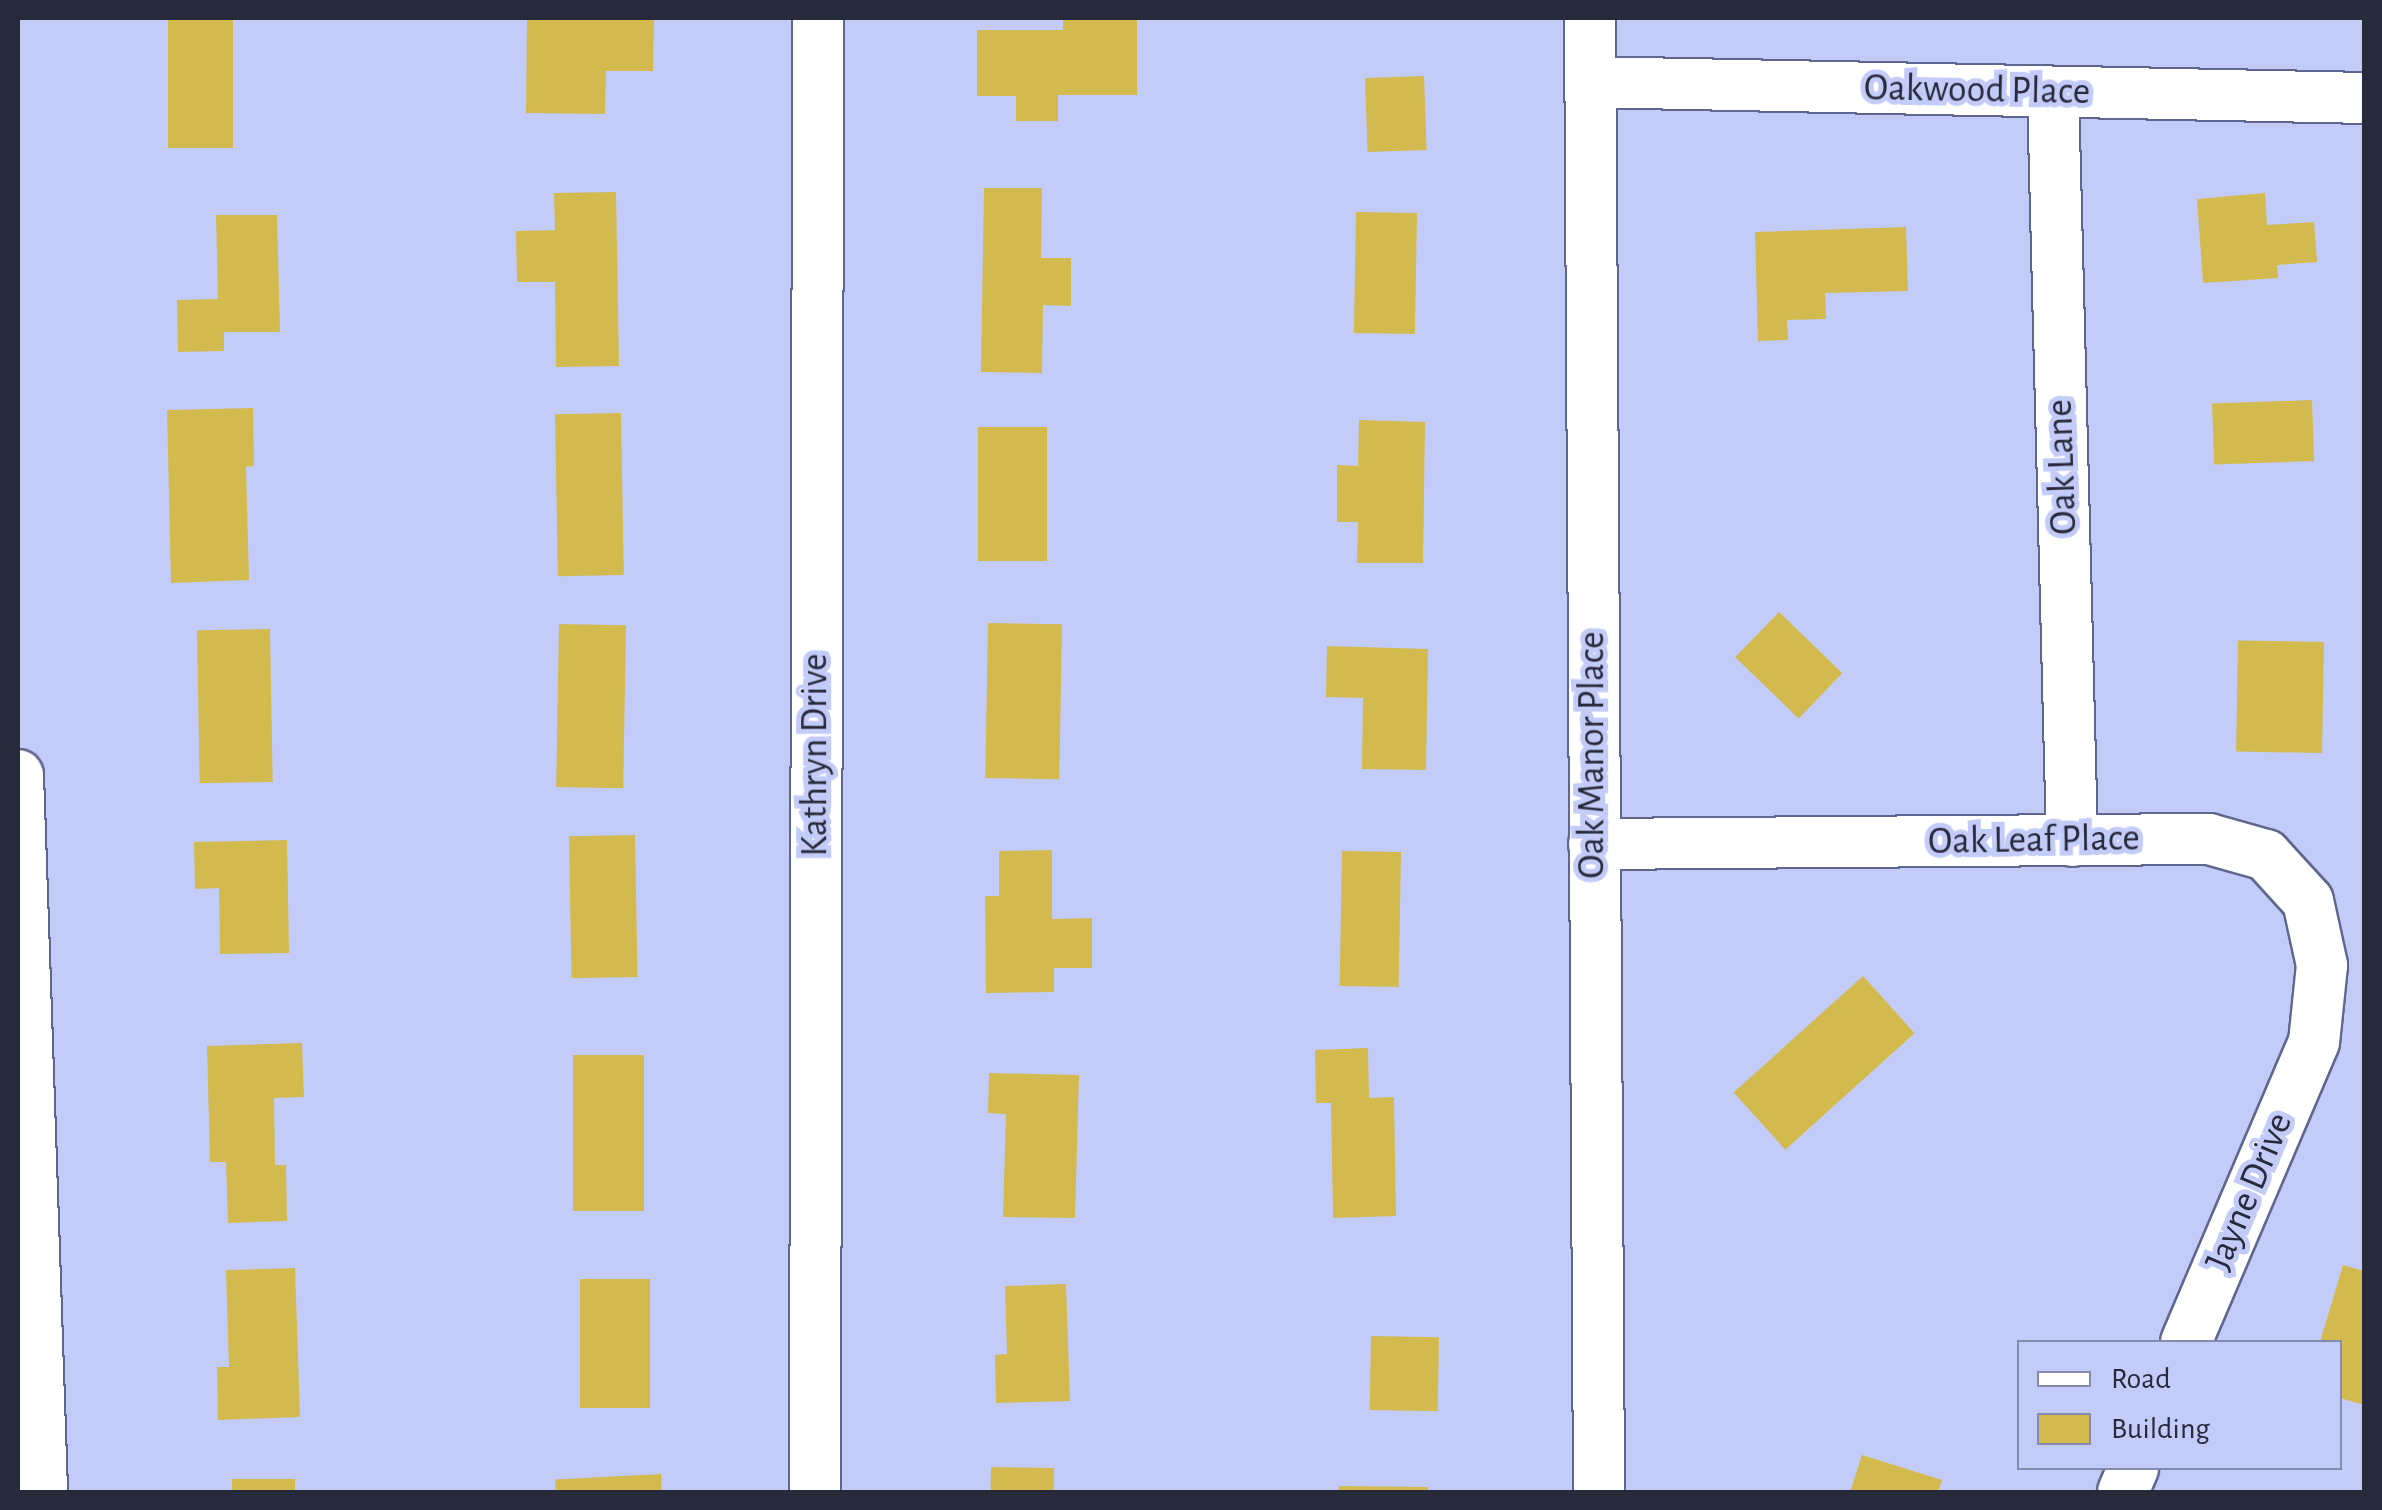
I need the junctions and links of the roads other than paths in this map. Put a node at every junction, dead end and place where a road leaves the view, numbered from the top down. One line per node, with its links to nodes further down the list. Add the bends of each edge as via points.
1 (818, 18): 12 (street, Kathryn Drive)
2 (1590, 18): 3 (street, Oak Manor Place)
3 (1590, 82): 4 (street, Oakwood Place); 8 (street, Oak Manor Place)
4 (2053, 93): 5 (street, Oakwood Place); 7 (street, Oak Lane)
5 (2364, 98)
6 (18, 775): 11 (street)
7 (2072, 841): 8 (street, Oak Leaf Place); 9 (street, Oak Leaf Place, via 2209,838 2266,855 2308,901 2322,966)
8 (1594, 844): 13 (street, Oak Manor Place)
9 (2314, 1042): 10 (street, Jayne Drive)
10 (2187, 1340)
11 (42, 1492)
12 (815, 1492)
13 (1599, 1492)

